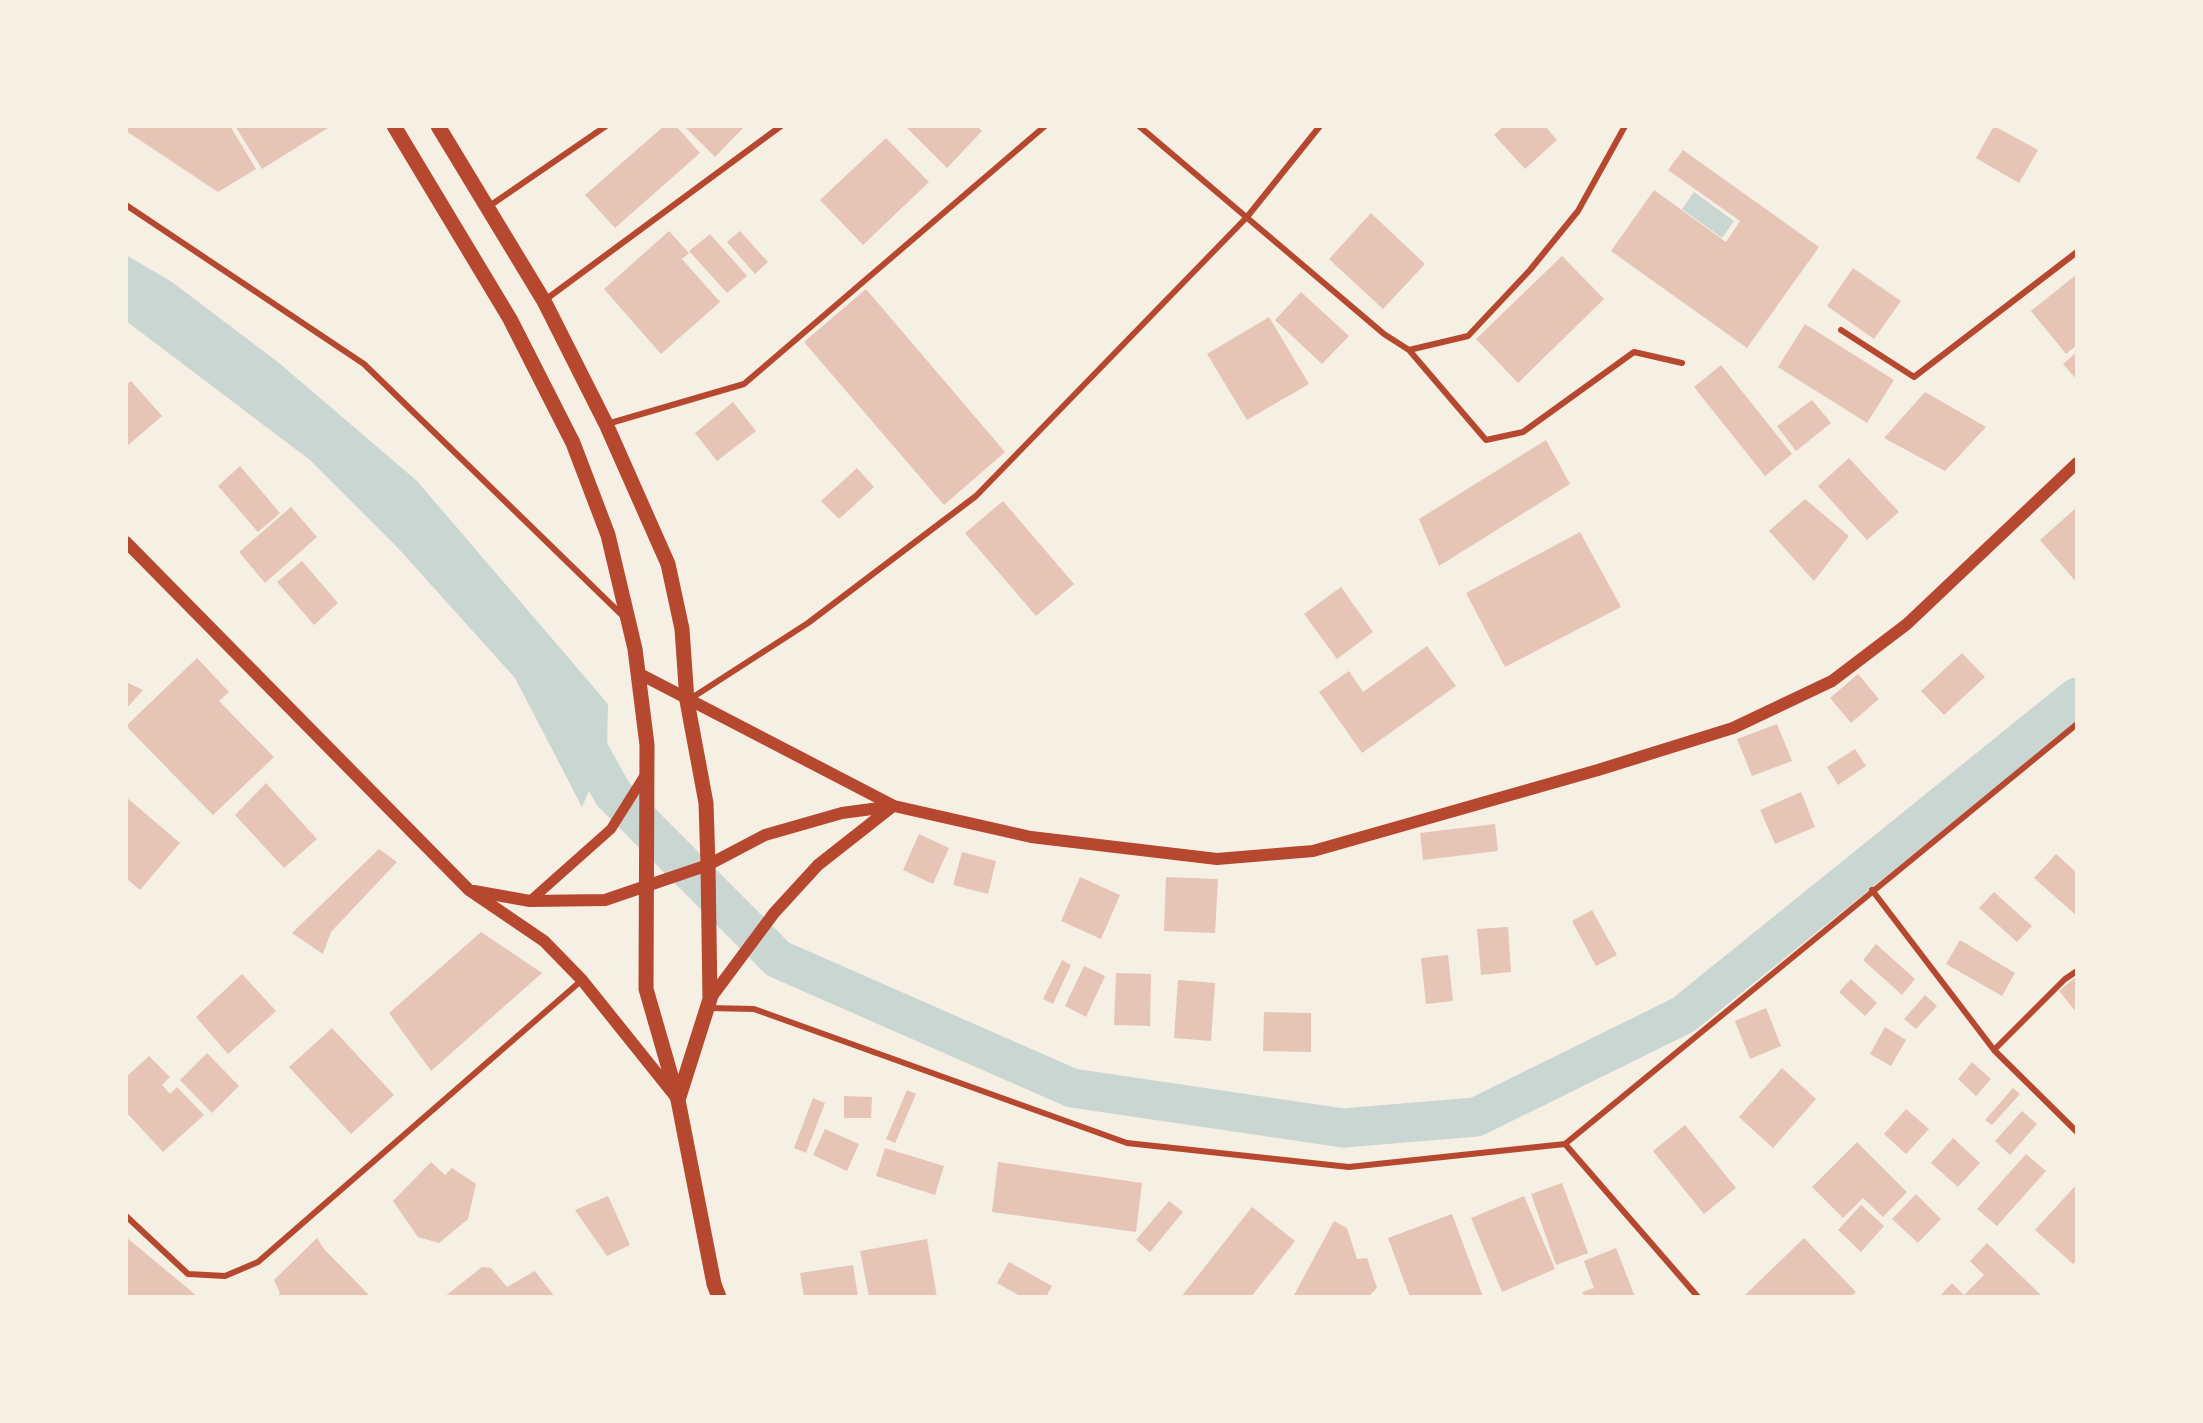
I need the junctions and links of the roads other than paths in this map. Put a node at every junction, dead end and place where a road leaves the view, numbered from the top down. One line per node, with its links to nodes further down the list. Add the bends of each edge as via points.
1 (394, 126): 20 (main road, via 510,319 573,443 608,535)
2 (438, 126): 10 (main road)
3 (606, 126): 10 (street)
4 (781, 126): 13 (street)
5 (1045, 126): 17 (street, via 744,384)
6 (1139, 126): 11 (street)
7 (1320, 126): 11 (street)
8 (1625, 126): 15 (street, via 1578,211 1468,336)
9 (126, 205): 20 (street, via 364,364)
10 (487, 208): 13 (main road)
11 (1247, 217): 15 (street, via 1384,334); 22 (street, via 976,496 808,623)
12 (2077, 252): 14 (street, via 1914,377)
13 (544, 301): 17 (main road)
14 (1841, 330)
15 (1409, 350): 16 (street, via 1486,440 1523,432 1634,352)
16 (1682, 363)
17 (606, 424): 22 (main road, via 668,564 682,629)
18 (2077, 463): 25 (main road, via 1906,624 1832,681 1733,728 1575,776 1313,851 1217,859 1031,837)
19 (126, 542): 28 (main road)
20 (628, 622): 21 (main road)
21 (638, 673): 22 (main road); 24 (main road, via 648,745)
22 (687, 701): 25 (main road); 26 (main road, via 706,803)
23 (2077, 724): 29 (street)
24 (646, 772): 27 (main road); 30 (street, via 611,830)
25 (894, 806): 26 (main road, via 842,813 765,835); 33 (main road, via 818,865 788,897)
26 (708, 865): 27 (main road); 33 (main road)
27 (646, 886): 30 (main road, via 605,900); 35 (main road, via 646,989)
28 (469, 890): 30 (main road); 32 (main road, via 544,941)
29 (1872, 890): 34 (street); 37 (street)
30 (530, 901)
31 (2077, 971): 34 (street)
32 (582, 981): 35 (main road); 38 (street, via 258,1262 225,1276 188,1274)
33 (708, 1003): 35 (main road); 37 (street, via 754,1009 1127,1143 1349,1167)
34 (1994, 1050): 36 (street)
35 (678, 1100): 39 (main road)
36 (2077, 1132)
37 (1565, 1144): 40 (street)
38 (126, 1216)
39 (714, 1293)
40 (1698, 1297)

